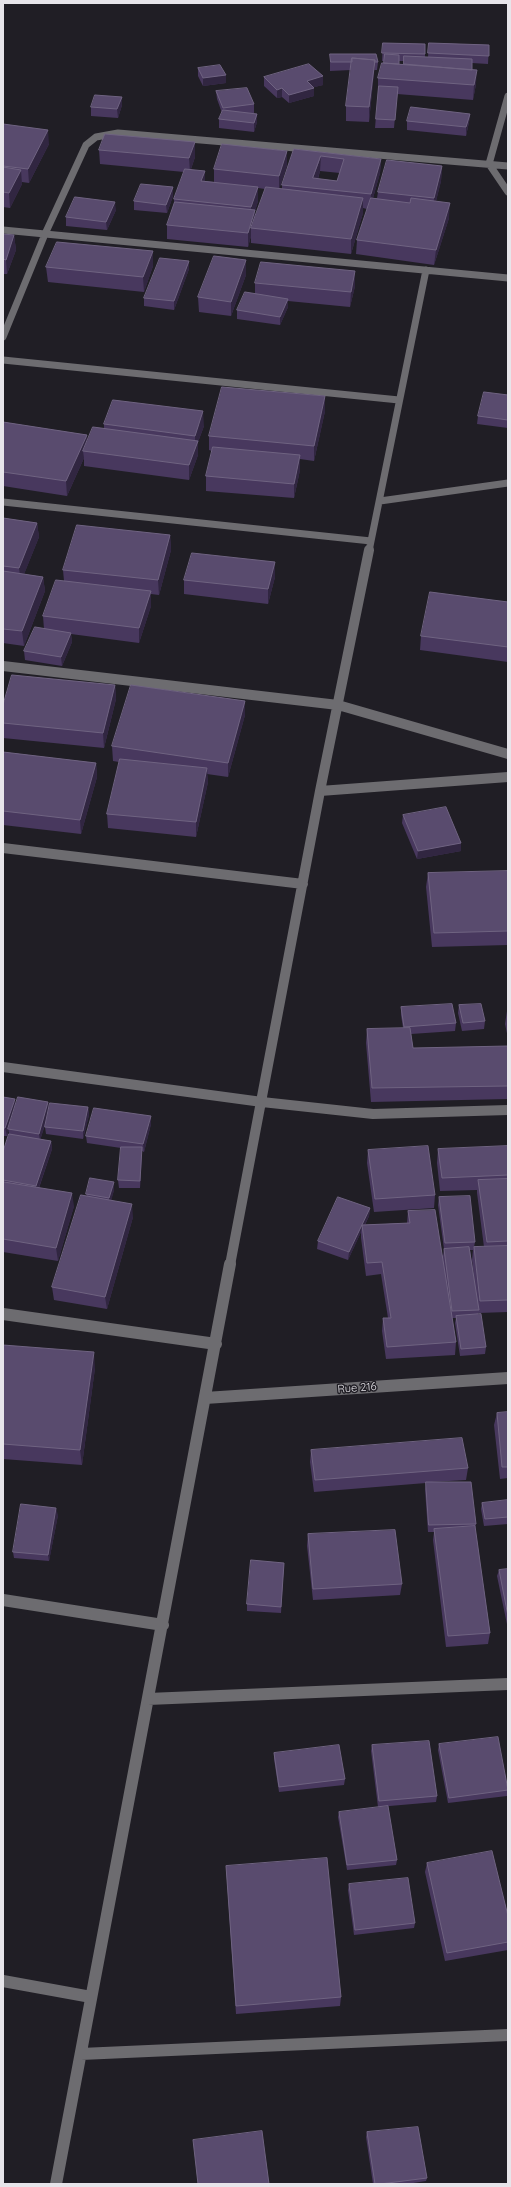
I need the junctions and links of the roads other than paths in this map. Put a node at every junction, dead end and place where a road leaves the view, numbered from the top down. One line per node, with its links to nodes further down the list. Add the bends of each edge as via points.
1 (508, 96): 2 (street)
2 (489, 164): 3 (street); 4 (street); 6 (street, via 118,133 96,137 86,145)
3 (508, 166)
4 (508, 192)
5 (3, 230): 6 (street)
6 (45, 234): 7 (street); 9 (street)
7 (426, 270): 8 (street); 11 (street)
8 (508, 278)
9 (3, 337)
10 (3, 360): 11 (street)
11 (399, 400): 13 (street)
12 (508, 483): 13 (street)
13 (380, 501): 15 (street)
14 (3, 502): 15 (street)
15 (371, 541): 17 (street)
16 (3, 666): 17 (street)
17 (338, 705): 18 (street); 20 (street)
18 (508, 754)
19 (508, 777): 20 (street)
20 (320, 791): 22 (street)
21 (3, 848): 22 (street)
22 (303, 884): 24 (street)
23 (3, 1067): 24 (street)
24 (262, 1102): 25 (street, via 373,1114); 27 (street)
25 (508, 1110)
26 (3, 1314): 27 (street)
27 (216, 1344): 29 (street)
28 (508, 1378): 29 (street, Rue 216)
29 (205, 1398): 31 (street)
30 (3, 1600): 31 (street)
31 (163, 1625): 33 (street)
32 (508, 1684): 33 (street)
33 (148, 1699): 35 (street)
34 (3, 1981): 35 (street)
35 (91, 1997): 37 (street)
36 (508, 2035): 37 (street)
37 (81, 2054): 38 (street)
38 (56, 2184)

